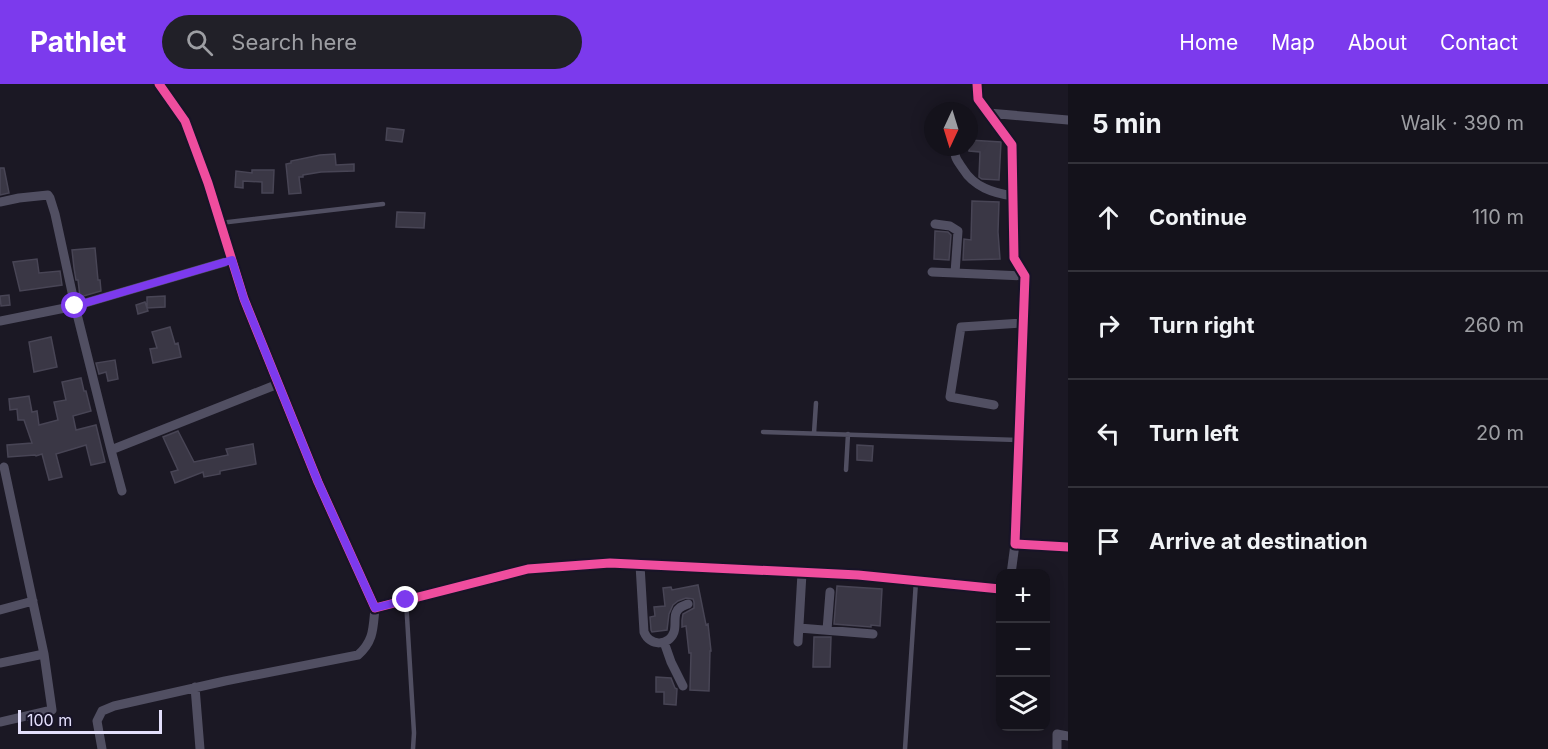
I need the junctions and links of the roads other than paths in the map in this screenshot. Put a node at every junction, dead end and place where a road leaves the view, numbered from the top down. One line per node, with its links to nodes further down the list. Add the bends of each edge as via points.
1 (159, 84): 9 (street, via 185,121)
2 (977, 84): 3 (street, via 978,99)
3 (988, 113): 4 (street); 6 (street, via 1012,145)
4 (1068, 120)
5 (954, 156): 6 (street, via 969,180)
6 (1013, 196): 14 (street, via 1014,258)
7 (0, 202): 15 (street, via 48,195)
8 (383, 204): 9 (lane)
9 (220, 224): 11 (street)
10 (935, 224): 13 (street, via 958,231)
11 (232, 260): 15 (street); 18 (street)
12 (932, 272): 13 (street)
13 (955, 273): 14 (street)
14 (1025, 276): 17 (street)
15 (75, 306): 16 (street); 25 (street)
16 (0, 321)
17 (1023, 322): 20 (street, via 961,327 950,397); 24 (street)
18 (278, 384): 25 (street); 40 (street)
19 (816, 403): 22 (lane)
20 (994, 405)
21 (763, 432): 22 (lane)
22 (814, 434): 23 (lane)
23 (848, 434): 24 (lane); 27 (lane)
24 (1019, 440): 29 (street)
25 (111, 450): 28 (street)
26 (4, 467): 38 (street)
27 (846, 470)
28 (122, 491)
29 (1015, 544): 30 (street); 32 (street)
30 (1068, 547)
31 (640, 565): 33 (street); 37 (street, via 610,563 528,569); 45 (street, via 644,632 650,642)
32 (1012, 569)
33 (802, 573): 34 (street); 42 (street)
34 (915, 581): 35 (street); 56 (lane)
35 (996, 589)
36 (830, 592): 43 (street)
37 (406, 600): 40 (street); 55 (lane)
38 (33, 601): 41 (street); 47 (street)
39 (688, 604): 45 (street, via 676,612 674,632)
40 (375, 608): 50 (street, via 367,647 358,655)
41 (0, 610)
42 (800, 628): 43 (street); 46 (street)
43 (827, 630): 44 (street)
44 (873, 634)
45 (664, 642): 49 (street)
46 (798, 642)
47 (44, 654): 48 (street); 51 (street, via 52,710)
48 (0, 663)
49 (683, 686)
50 (195, 687): 53 (street, via 102,711 97,721); 54 (street)
51 (0, 722)
52 (1068, 735): 57 (street, via 1057,734)
53 (102, 749)
54 (200, 749)
55 (413, 749)
56 (905, 749)
57 (1057, 749)

